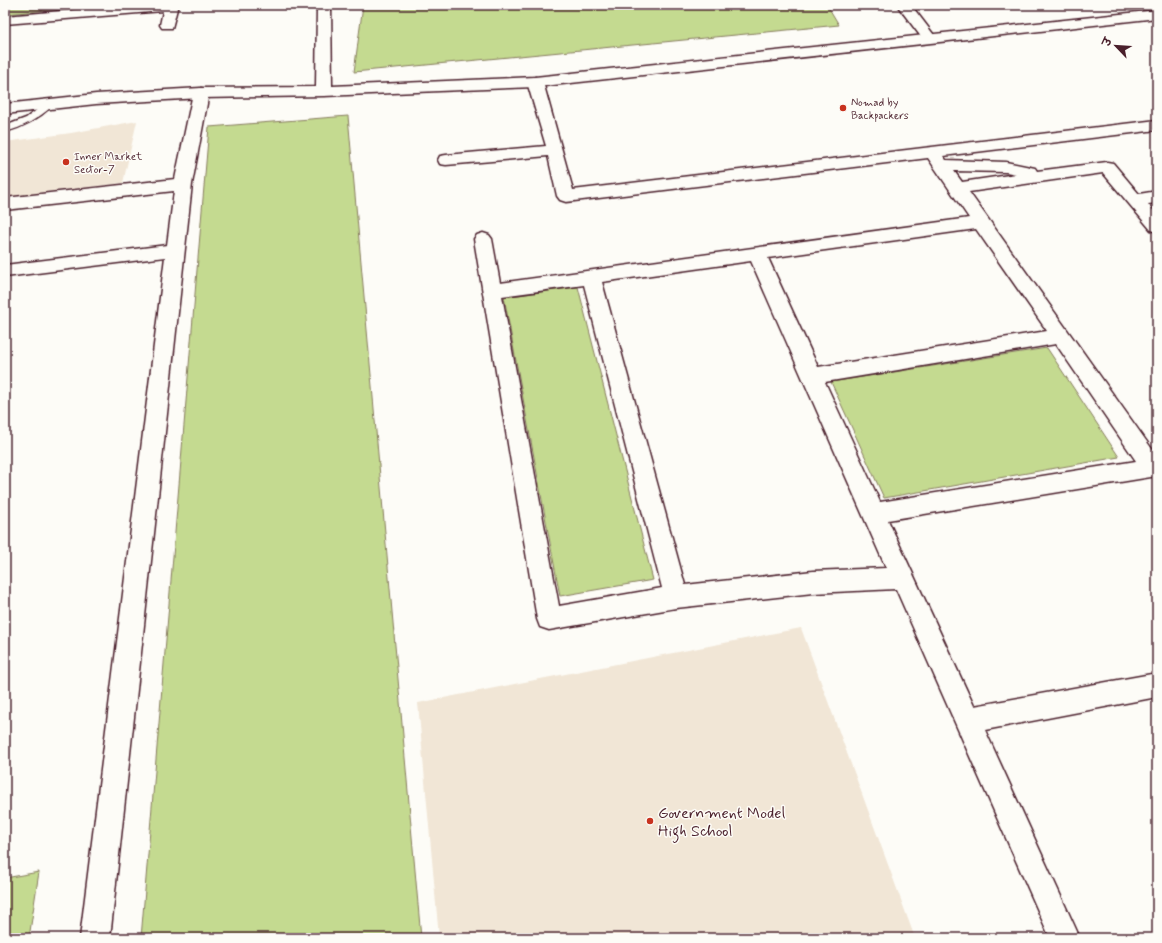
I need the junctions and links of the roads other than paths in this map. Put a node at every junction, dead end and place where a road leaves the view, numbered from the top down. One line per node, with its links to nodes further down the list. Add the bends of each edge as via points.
1 (324, 5): 9 (street)
2 (904, 5): 7 (street)
3 (170, 6): 5 (street); 6 (street)
4 (1157, 14): 7 (street)
5 (5, 20)
6 (167, 25)
7 (930, 39): 8 (street)
8 (535, 82): 9 (street); 15 (street)
9 (324, 91): 10 (street)
10 (202, 93): 11 (street); 19 (street)
11 (49, 104): 12 (street); 14 (lane, via 35,118 19,126)
12 (5, 109)
13 (1157, 125): 16 (street)
14 (5, 129)
15 (555, 150): 16 (street, via 566,196); 17 (street)
16 (936, 159): 18 (street, via 1006,167); 20 (street)
17 (446, 160)
18 (1048, 176): 20 (street); 22 (street, via 1107,167)
19 (182, 184): 23 (street); 27 (street)
20 (957, 188): 24 (street)
21 (1157, 196): 22 (street)
22 (1135, 200): 25 (street)
23 (5, 204)
24 (981, 222): 28 (street); 32 (street)
25 (1157, 226)
26 (483, 239): 31 (street)
27 (175, 250): 29 (street); 40 (street)
28 (757, 254): 30 (street); 33 (street)
29 (5, 272)
30 (591, 277): 31 (street); 37 (street)
31 (492, 291): 37 (street, via 549,619)
32 (1060, 336): 33 (street); 34 (street)
33 (811, 376): 35 (street)
34 (1155, 467): 35 (street)
35 (873, 513): 36 (street)
36 (902, 578): 37 (street, via 812,582); 39 (street)
37 (676, 597)
38 (1157, 685): 39 (street)
39 (966, 720): 41 (street)
40 (95, 938)
41 (1064, 938)

